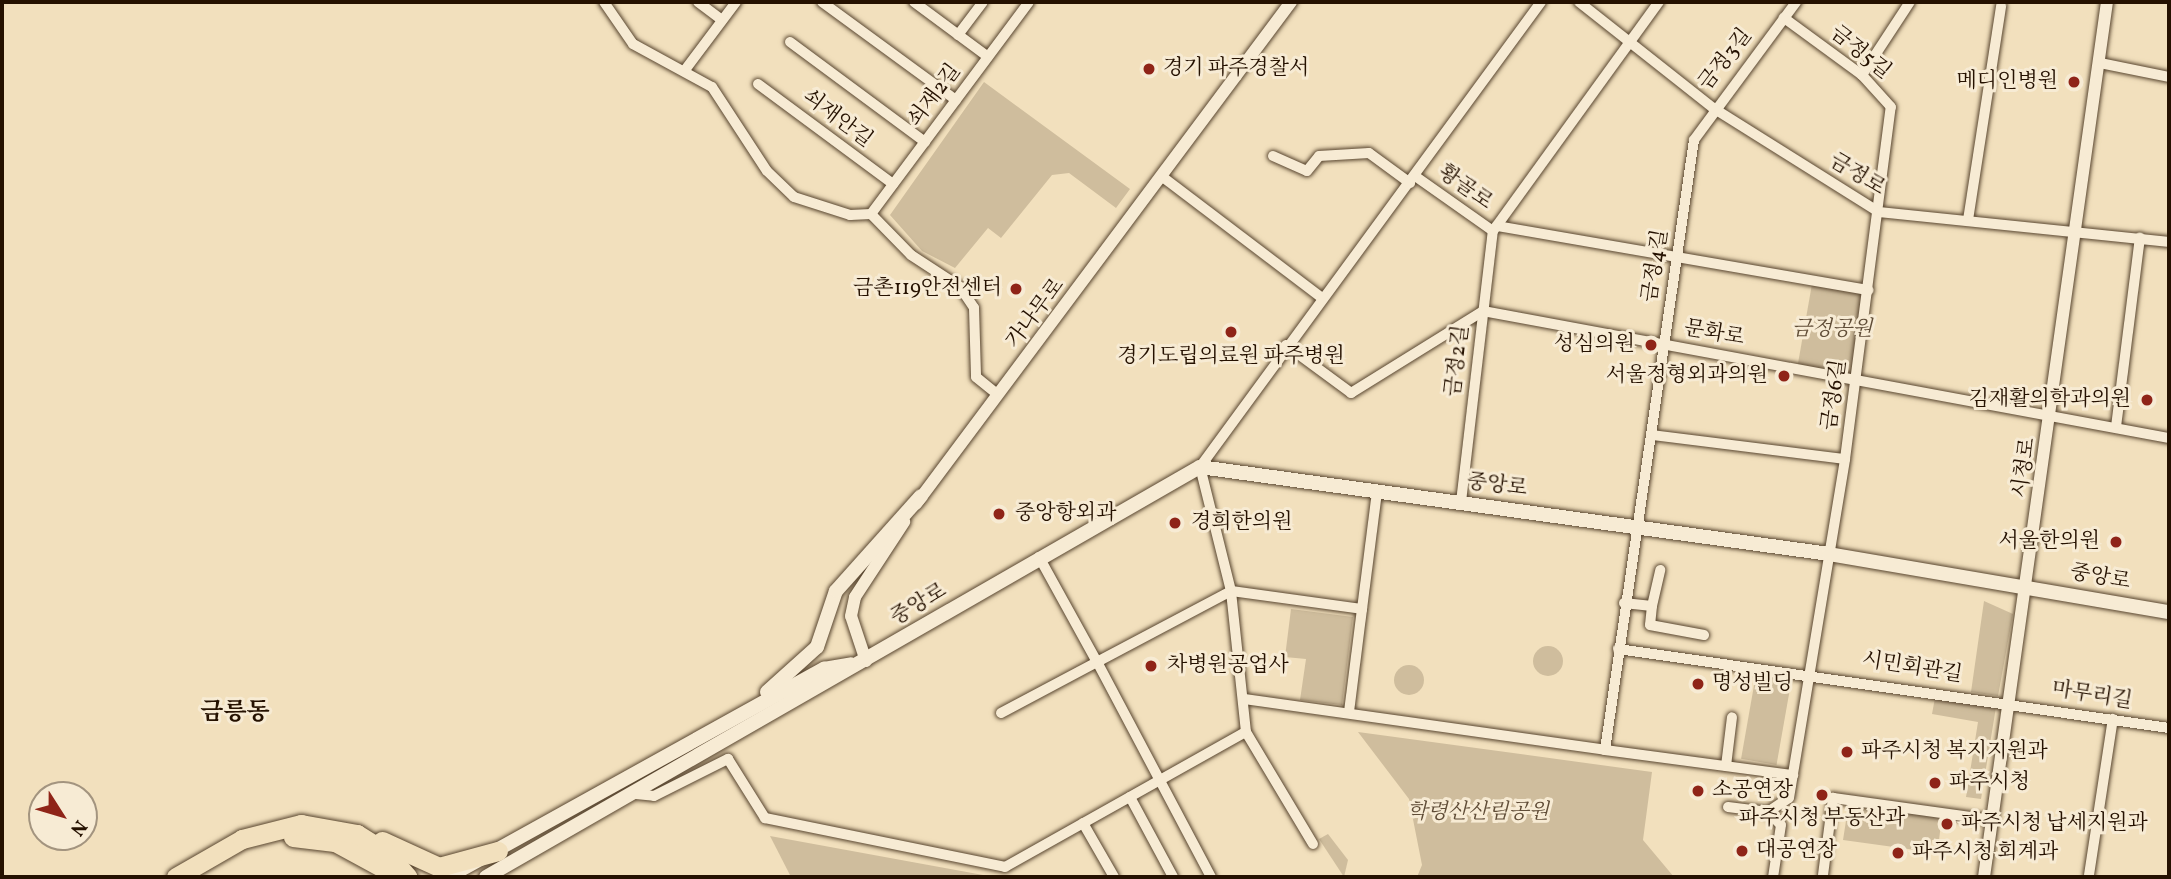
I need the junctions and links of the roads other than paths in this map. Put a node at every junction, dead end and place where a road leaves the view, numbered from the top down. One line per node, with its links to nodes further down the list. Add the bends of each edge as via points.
1 (604, 2): 26 (street, via 633,44)
2 (698, 2): 19 (street)
3 (736, 2): 19 (street)
4 (822, 2): 30 (street)
5 (914, 2): 21 (street)
6 (983, 2): 21 (street)
7 (1029, 2): 24 (street, 쇠재2길)
8 (1273, 2): 17 (street)
9 (1541, 2): 35 (street)
10 (1579, 2): 22 (street, 금정로)
11 (1659, 2): 22 (street, 금정2길)
12 (1796, 2): 18 (street, 금정3길)
13 (1910, 2): 27 (street)
14 (2107, 2): 20 (street)
15 (2116, 2): 20 (street)
16 (2002, 3): 39 (street)
17 (1288, 6): 34 (street, 가나무로)
18 (1784, 18): 27 (street, 금정5길); 31 (street, 금정3길)
19 (722, 20): 26 (street)
20 (2105, 33): 25 (street, 시청로)
21 (958, 35): 24 (street)
22 (1630, 40): 31 (street, 금정로); 40 (street, 금정2길)
23 (790, 42): 32 (street, 쇠재안길)
24 (988, 57): 30 (street, 쇠재2길)
25 (2100, 63): 28 (street); 41 (street, 시청로)
26 (685, 69): 38 (street, via 712,87 767,171 794,197 850,215)
27 (1862, 75): 37 (street, 금정5길, via 1891,107)
28 (2169, 77)
29 (758, 84): 36 (street, 쇠재안길)
30 (956, 100): 32 (street, 쇠재2길)
31 (1713, 108): 37 (street, 금정로); 44 (street, 금정4길, via 1694,140)
32 (925, 142): 36 (street, 쇠재2길)
33 (1273, 156): 35 (street, 황골로, via 1307,171 1319,156 1368,153)
34 (1164, 178): 46 (street); 51 (street, 가나무로)
35 (1412, 179): 40 (street, 황골로); 46 (street)
36 (893, 184): 38 (street, 쇠재2길)
37 (1879, 212): 39 (street, 금정로); 45 (street, 금정6길)
38 (871, 214): 51 (street, via 970,300 976,377)
39 (1968, 220): 41 (street, 금정로)
40 (1495, 228): 44 (street); 47 (street, 금정2길)
41 (2076, 229): 42 (street, 금정로); 52 (street, 시청로)
42 (2140, 238): 43 (street, 금정로); 53 (street)
43 (2169, 242)
44 (1678, 256): 45 (street); 49 (street, 금정4길)
45 (1869, 290): 50 (street, 금정6길)
46 (1322, 298): 48 (street)
47 (1483, 311): 48 (street, via 1351,393); 49 (street, 문화로); 60 (street, 금정2길)
48 (1286, 345): 57 (street)
49 (1663, 345): 50 (street, 문화로); 54 (street, 금정4길)
50 (1856, 380): 52 (street, 문화로); 56 (street, 금정6길)
51 (998, 395): 59 (street, 가나무로)
52 (2053, 414): 53 (street, 문화로); 65 (street, 시청로)
53 (2116, 427): 55 (street, 문화로)
54 (1652, 435): 56 (street, 금정6길); 61 (street, 금정4길)
55 (2169, 435)
56 (1845, 459): 62 (street, 금정6길)
57 (1200, 467): 58 (main road, 중앙로); 63 (main road, 중앙로); 66 (street)
58 (1377, 492): 60 (main road, 중앙로); 69 (street)
59 (921, 496): 73 (street, 가나무로, via 855,597 851,616); 83 (main road, via 835,591 817,647 797,670)
60 (1461, 502): 61 (main road, 중앙로)
61 (1640, 526): 62 (main road, 중앙로); 67 (street, 금정4길)
62 (1829, 554): 65 (main road, 중앙로); 75 (street, 금정6길)
63 (1038, 558): 73 (main road, 중앙로); 74 (street)
64 (1660, 570): 68 (street)
65 (2027, 587): 70 (main road, 중앙로); 77 (street, 시청로)
66 (1231, 591): 69 (street); 74 (street); 76 (street)
67 (1624, 603): 68 (street); 72 (street, 금정4길)
68 (1652, 606): 71 (street, via 1650,625)
69 (1363, 609): 78 (street)
70 (2169, 612)
71 (1704, 635)
72 (1618, 649): 75 (street, 시민회관길); 85 (street, 금정4길)
73 (866, 661): 83 (main road, 중앙로, via 824,669); 89 (main road, 중앙로)
74 (1097, 662): 79 (street); 88 (street)
75 (1810, 672): 77 (street, 시민회관길); 87 (street, 금정6길)
76 (1244, 699): 78 (street); 84 (street)
77 (2008, 702): 81 (street, 마무리길); 93 (street, 시청로)
78 (1349, 712): 85 (street)
79 (1001, 713)
80 (1732, 717): 86 (street)
81 (2113, 719): 82 (street, 마무리길); 99 (street)
82 (2169, 728)
83 (711, 732): 97 (main road, 중앙로)
84 (1246, 732): 88 (street); 96 (street)
85 (1605, 750): 86 (street)
86 (1726, 766): 87 (street)
87 (1793, 775): 92 (street, 금정6길, via 1789,799)
88 (1160, 781): 90 (street); 109 (street)
89 (635, 794): 94 (street, via 654,796 728,759 765,818 1005,867); 106 (main road, 중앙로)
90 (1129, 797): 94 (street); 108 (street)
91 (1728, 807): 92 (street)
92 (1768, 812): 110 (street, via 1781,825)
93 (1992, 820): 98 (street, via 1833,798); 111 (street, 시청로)
94 (1083, 823): 107 (street)
95 (358, 843): 97 (highway, via 439,867); 100 (highway, via 320,824 284,827 242,839); 101 (highway, via 281,838); 102 (highway); 103 (highway); 104 (highway)
96 (1312, 844)
97 (498, 851): 105 (main road, 중앙로)
98 (1823, 875)
99 (2089, 875)
100 (176, 877)
101 (200, 877)
102 (382, 877)
103 (398, 877)
104 (408, 877)
105 (448, 877)
106 (486, 877)
107 (1114, 877)
108 (1173, 877)
109 (1211, 877)
110 (1773, 877)
111 (1984, 877)

